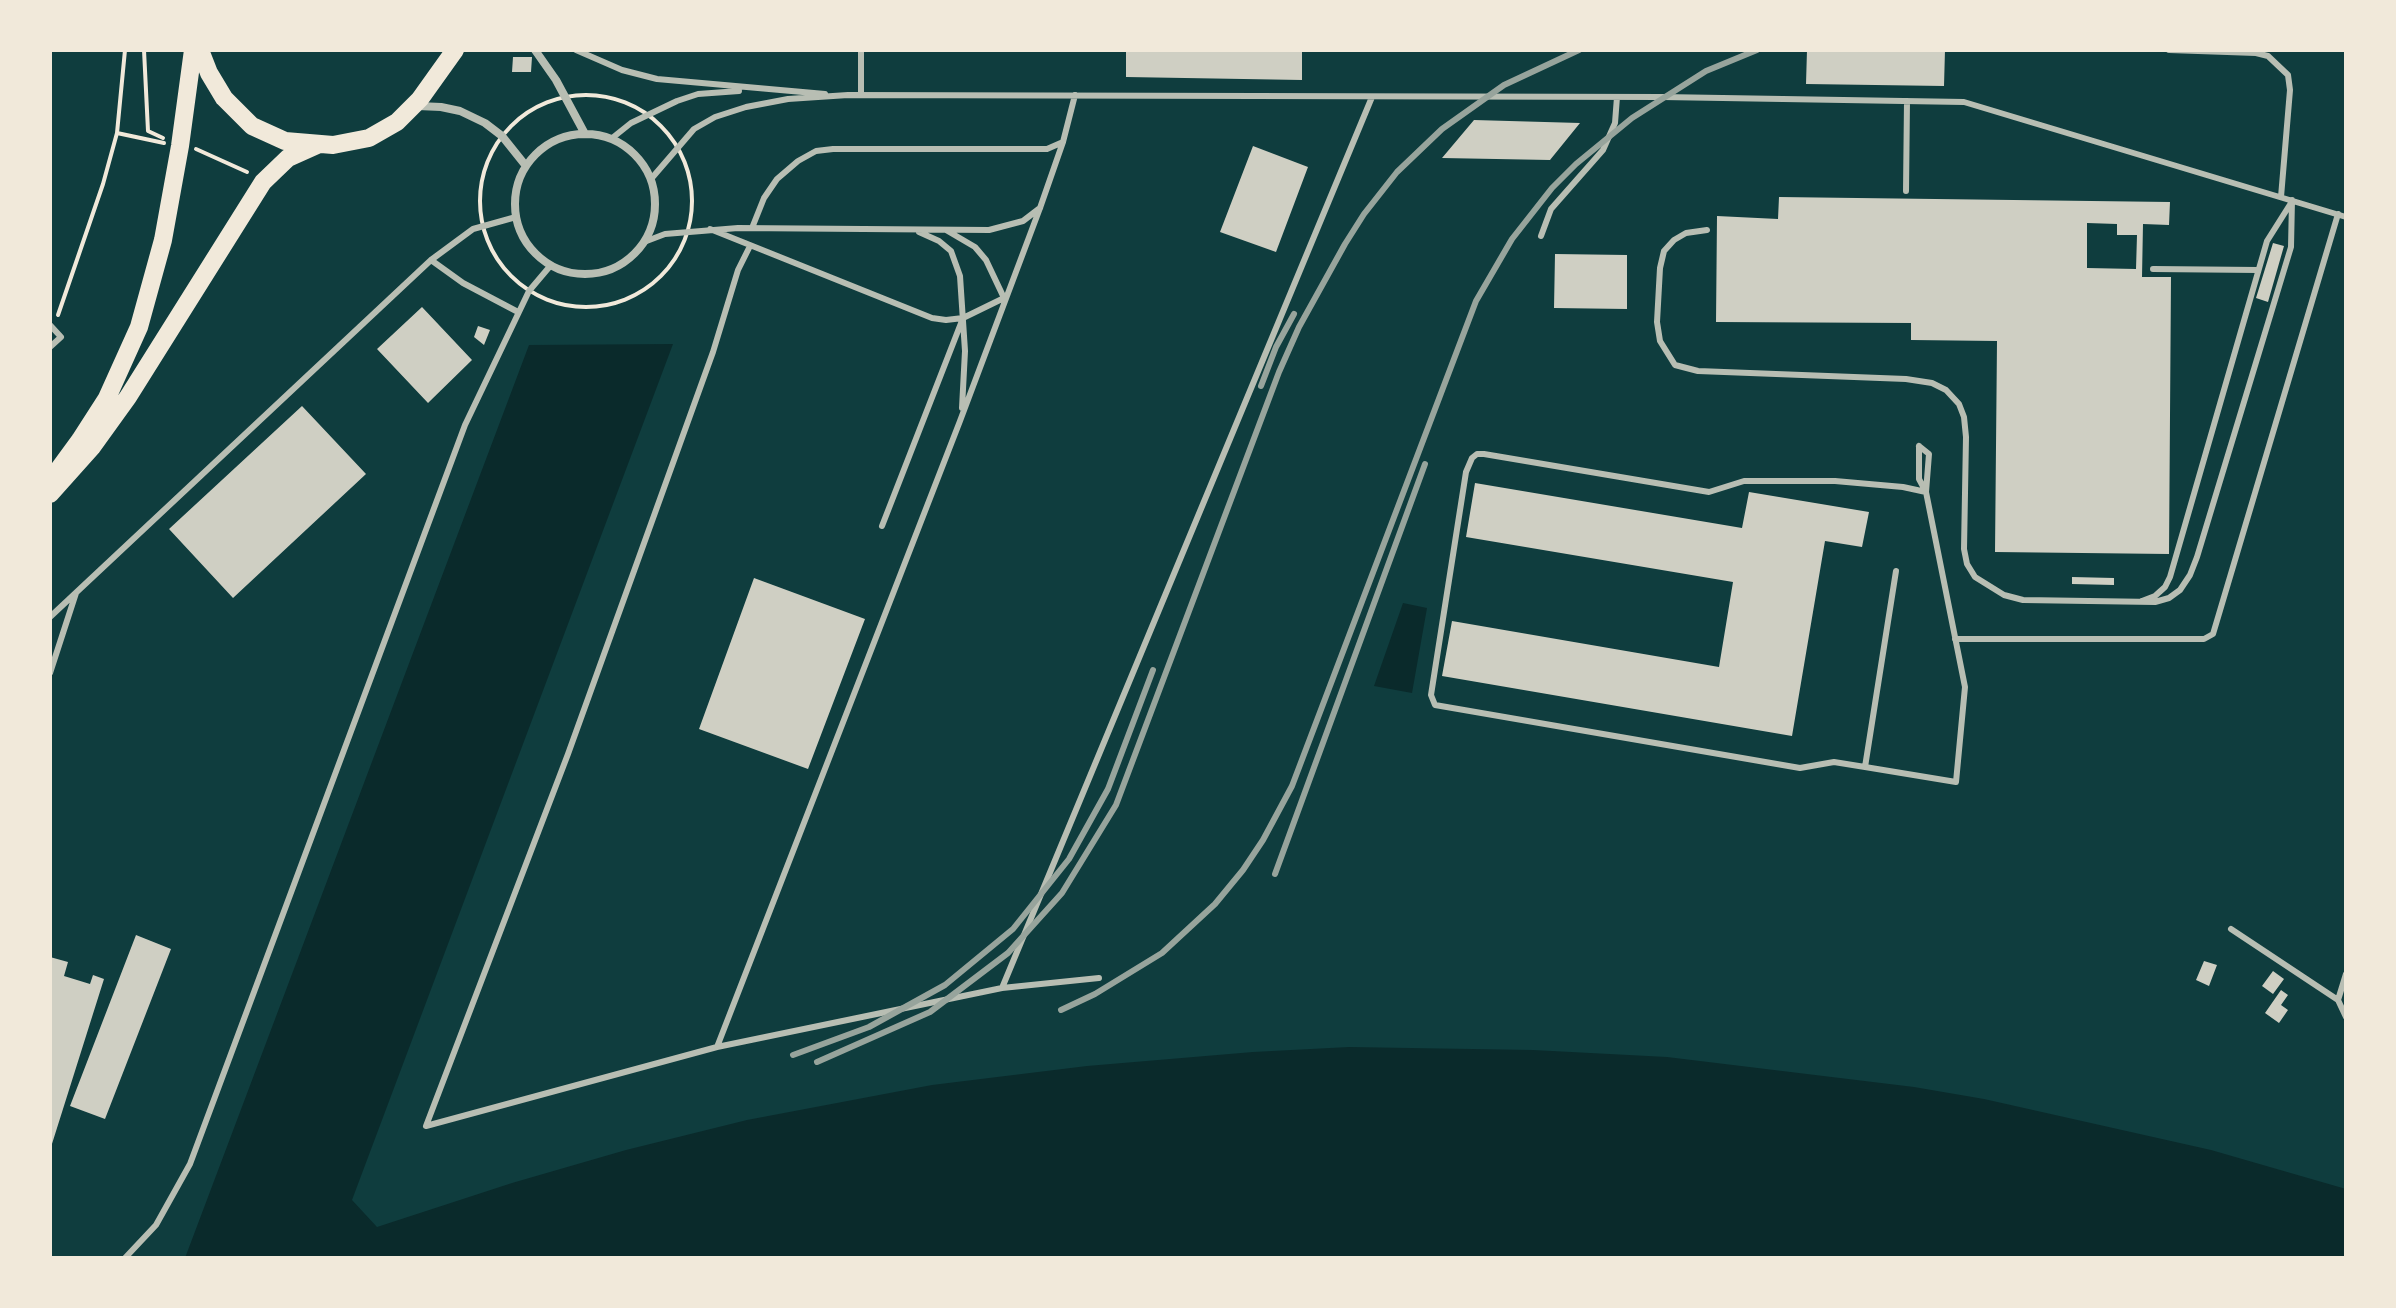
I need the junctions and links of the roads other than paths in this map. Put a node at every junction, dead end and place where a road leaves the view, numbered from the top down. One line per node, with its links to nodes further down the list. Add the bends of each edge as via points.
1 (193, 50): 46 (main road, via 163,240 139,327 107,398)
2 (200, 50): 19 (main road, via 216,86 241,117 275,138)
3 (455, 50): 15 (main road)
4 (535, 50): 16 (street)
5 (576, 50): 8 (lane, via 657,79)
6 (861, 50): 10 (lane)
7 (2169, 50): 23 (lane, via 2256,53 2268,56 2288,75)
8 (770, 90): 9 (lane); 17 (lane, via 698,94 631,123)
9 (848, 95): 10 (lane); 21 (lane, via 788,99 715,117 694,129)
10 (861, 95): 11 (lane)
11 (1075, 95): 12 (lane); 18 (lane)
12 (1372, 97): 13 (lane); 60 (lane)
13 (1617, 97): 14 (lane); 33 (lane, via 1615,123 1603,150 1551,209)
14 (1907, 101): 22 (lane); 23 (lane, via 1964,102)
15 (413, 106): 19 (main road, via 369,138); 20 (street, via 460,111 502,136)
16 (585, 134): 17 (street); 20 (street, via 562,137)
17 (611, 139): 21 (street, via 635,155)
18 (1063, 142): 25 (lane); 28 (lane, via 1047,149 816,151 777,179)
19 (317, 145): 48 (main road, via 288,158 263,182 128,397)
20 (526, 166): 27 (street, via 517,187)
21 (651, 179): 34 (street, via 653,222)
22 (1906, 191)
23 (2281, 197): 24 (lane)
24 (2292, 200): 26 (lane); 39 (lane, via 2267,241); 52 (lane, via 2291,247 2190,575 2169,598)
25 (1040, 208): 31 (lane, via 1009,226); 40 (lane)
26 (2342, 215): 54 (lane, via 2213,634 2204,639)
27 (516, 217): 36 (lane, via 473,229); 37 (street, via 534,252)
28 (752, 228): 29 (lane); 30 (lane)
29 (710, 229): 34 (lane); 35 (lane)
30 (912, 230): 31 (lane); 42 (lane, via 951,251 960,276)
31 (946, 230): 40 (lane, via 975,247)
32 (1707, 230): 52 (lane, via 1686,233 1664,251 1657,322 1660,341 1675,365 1698,371 1906,379 1946,390 1964,417 1964,549 1975,577 2023,600)
33 (1541, 236)
34 (644, 242): 37 (street, via 630,258 592,274)
35 (750, 246): 42 (lane, via 932,318); 63 (lane, via 568,754 426,1126)
36 (431, 260): 41 (lane); 51 (lane)
37 (551, 265): 41 (lane)
38 (2153, 269): 39 (lane)
39 (2258, 270): 52 (lane, via 2170,577 2155,596)
40 (1004, 298): 42 (lane); 45 (lane)
41 (518, 312): 64 (lane, via 465,425 190,1164 156,1225)
42 (963, 318): 45 (lane, via 965,387); 49 (lane)
43 (50, 325): 44 (lane, via 61,337)
44 (50, 347)
45 (960, 421): 63 (lane)
46 (53, 477)
47 (1926, 492): 47 (lane, via 1929,454 1919,446 1919,479); 54 (lane); 56 (lane, via 1835,481 1744,481 1709,492 1477,454 1466,472 1431,695 1435,705 1800,768 1834,762)
48 (50, 494)
49 (882, 526)
50 (1896, 571): 56 (lane)
51 (78, 589): 53 (lane); 55 (lane)
52 (2139, 602)
53 (50, 617)
54 (1955, 639): 56 (lane, via 1965,687 1956,782)
55 (50, 673)
56 (1865, 767)
57 (2231, 929): 61 (lane)
58 (2346, 974): 61 (lane)
59 (1099, 978): 60 (lane)
60 (1002, 988): 63 (lane)
61 (2338, 1000): 62 (lane)
62 (2346, 1017)
63 (717, 1047)
64 (125, 1258)

